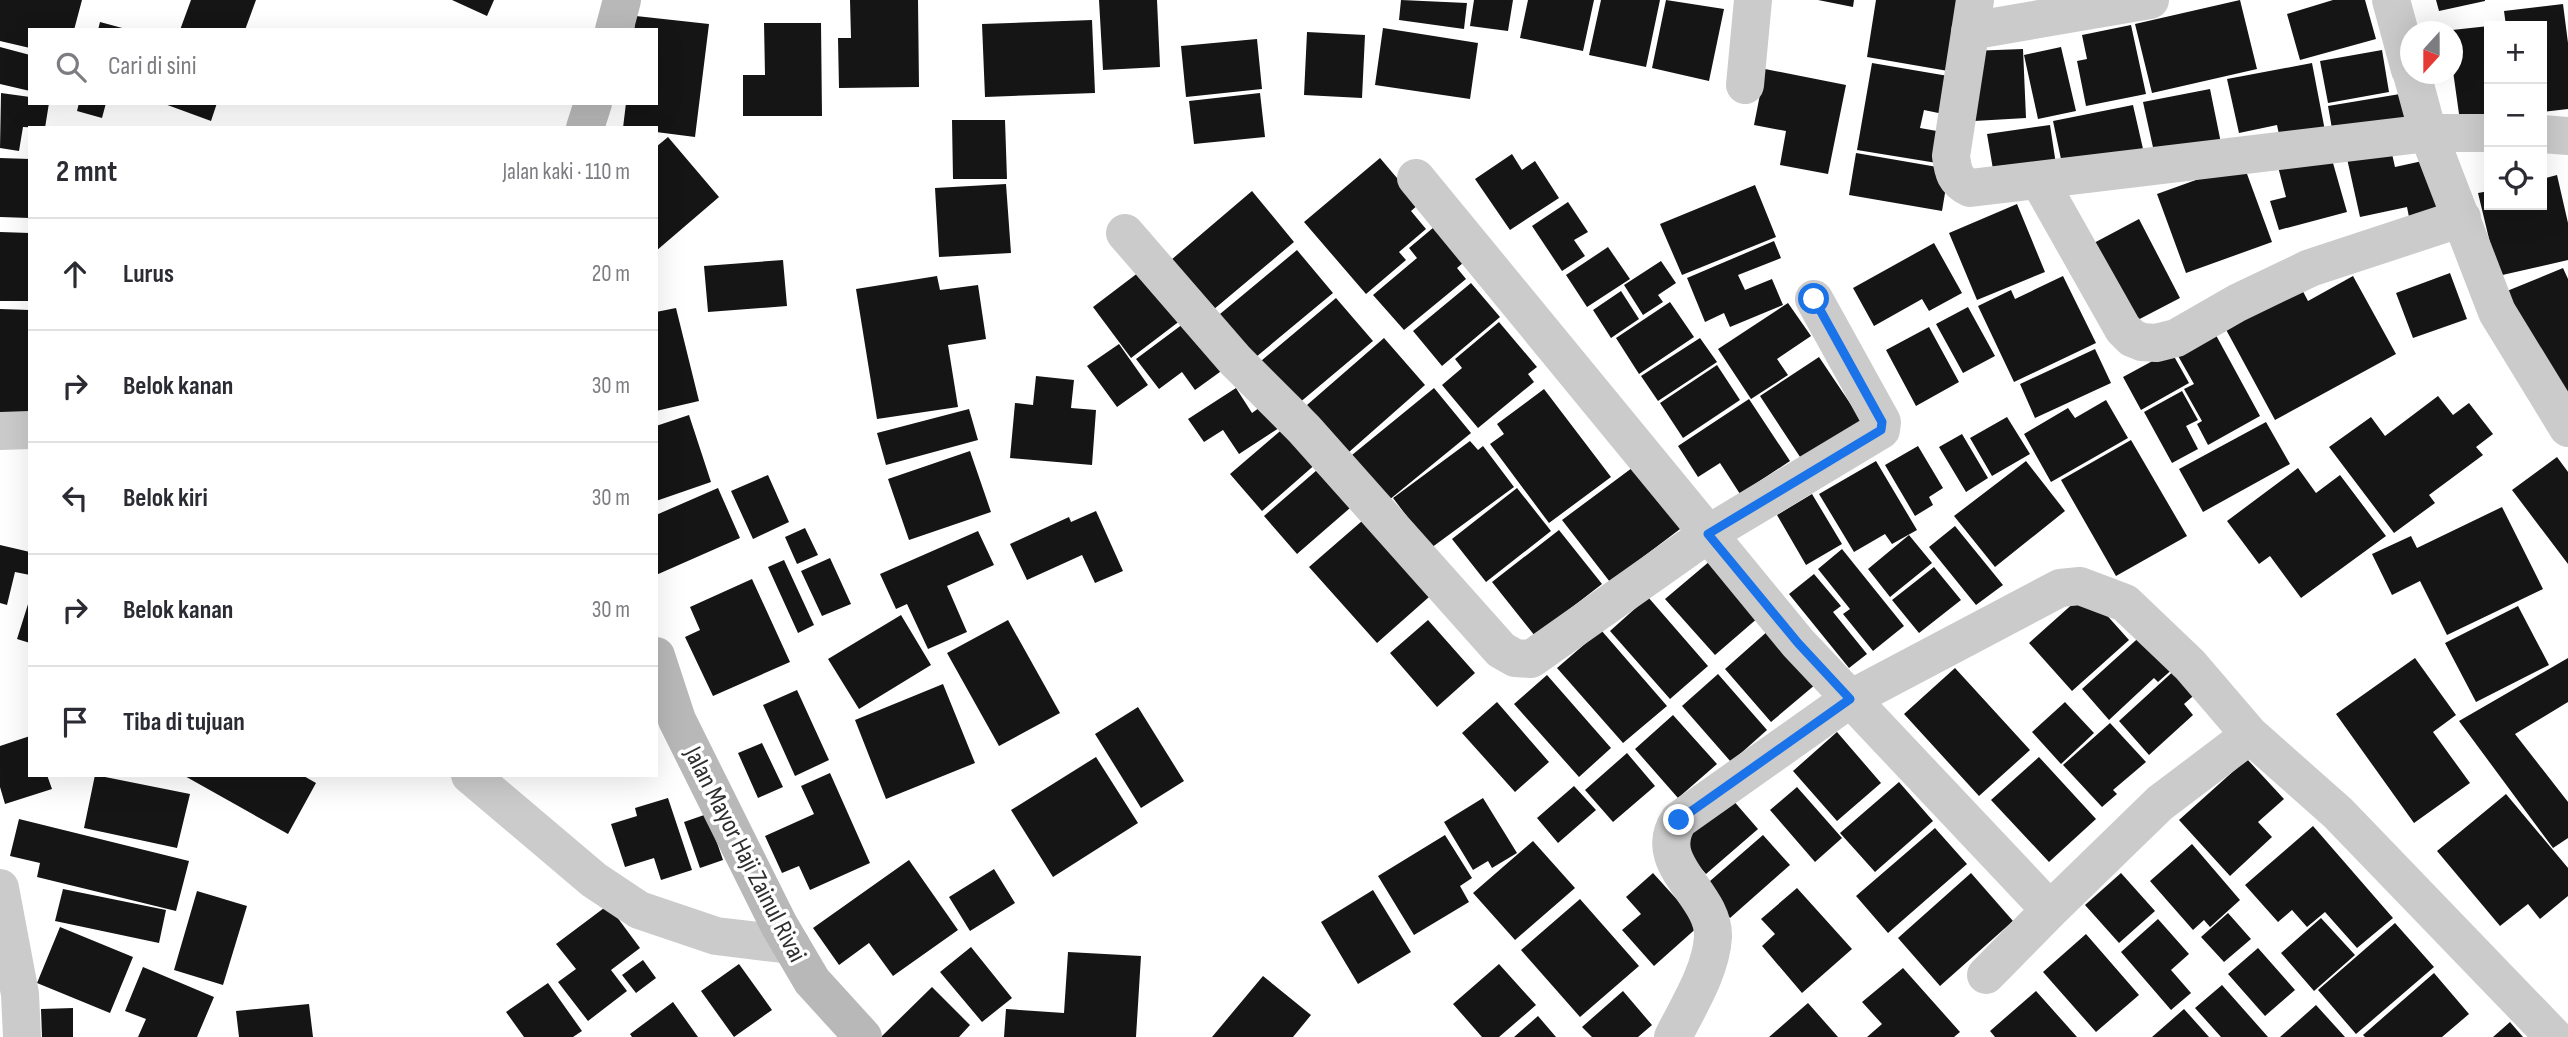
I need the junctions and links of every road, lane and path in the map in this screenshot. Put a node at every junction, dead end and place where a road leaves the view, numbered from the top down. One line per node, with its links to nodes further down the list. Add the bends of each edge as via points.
1 (622, 0): 6 (street)
2 (1753, 0): 9 (street)
3 (2150, 0): 5 (street)
4 (2391, 0): 7 (street)
5 (1973, 16): 17 (street, via 1951,156 1953,173 1970,188)
6 (615, 28)
7 (2400, 32)
8 (2414, 84): 12 (street)
9 (1745, 85)
10 (592, 105): 11 (street)
11 (586, 126)
12 (2428, 133): 13 (street); 17 (street); 18 (street)
13 (2484, 133)
14 (2547, 135): 15 (street)
15 (2568, 136)
16 (1416, 177): 24 (street)
17 (2040, 182): 18 (street, via 2123,329 2142,342 2176,338 2310,268)
18 (2462, 218): 21 (street, via 2497,312)
19 (1125, 233): 24 (street, via 1501,650 1515,658 1531,659)
20 (1814, 299): 24 (street, via 1882,422 1881,430)
21 (2568, 428)
22 (28, 430): 23 (street)
23 (0, 431)
24 (1708, 534): 26 (street)
25 (658, 662): 31 (street, Jalan Mayor Haji Zainul Rivai, via 677,720)
26 (1850, 699): 27 (street, via 2060,588 2080,586 2125,603 2190,666); 30 (street); 35 (street, via 1674,828 1672,857 1710,914 1713,937 1693,998)
27 (2250, 735): 30 (street, via 2160,803); 36 (street, via 2338,813)
28 (472, 777): 31 (street, via 594,880 639,910 716,936)
29 (0, 888): 33 (street, via 20,994)
30 (2050, 910): 32 (street)
31 (791, 945): 34 (street, Jalan Mayor Haji Zainul Rivai, via 812,981)
32 (1986, 975)
33 (22, 1037)
34 (863, 1037)
35 (1673, 1037)
36 (2554, 1037)

